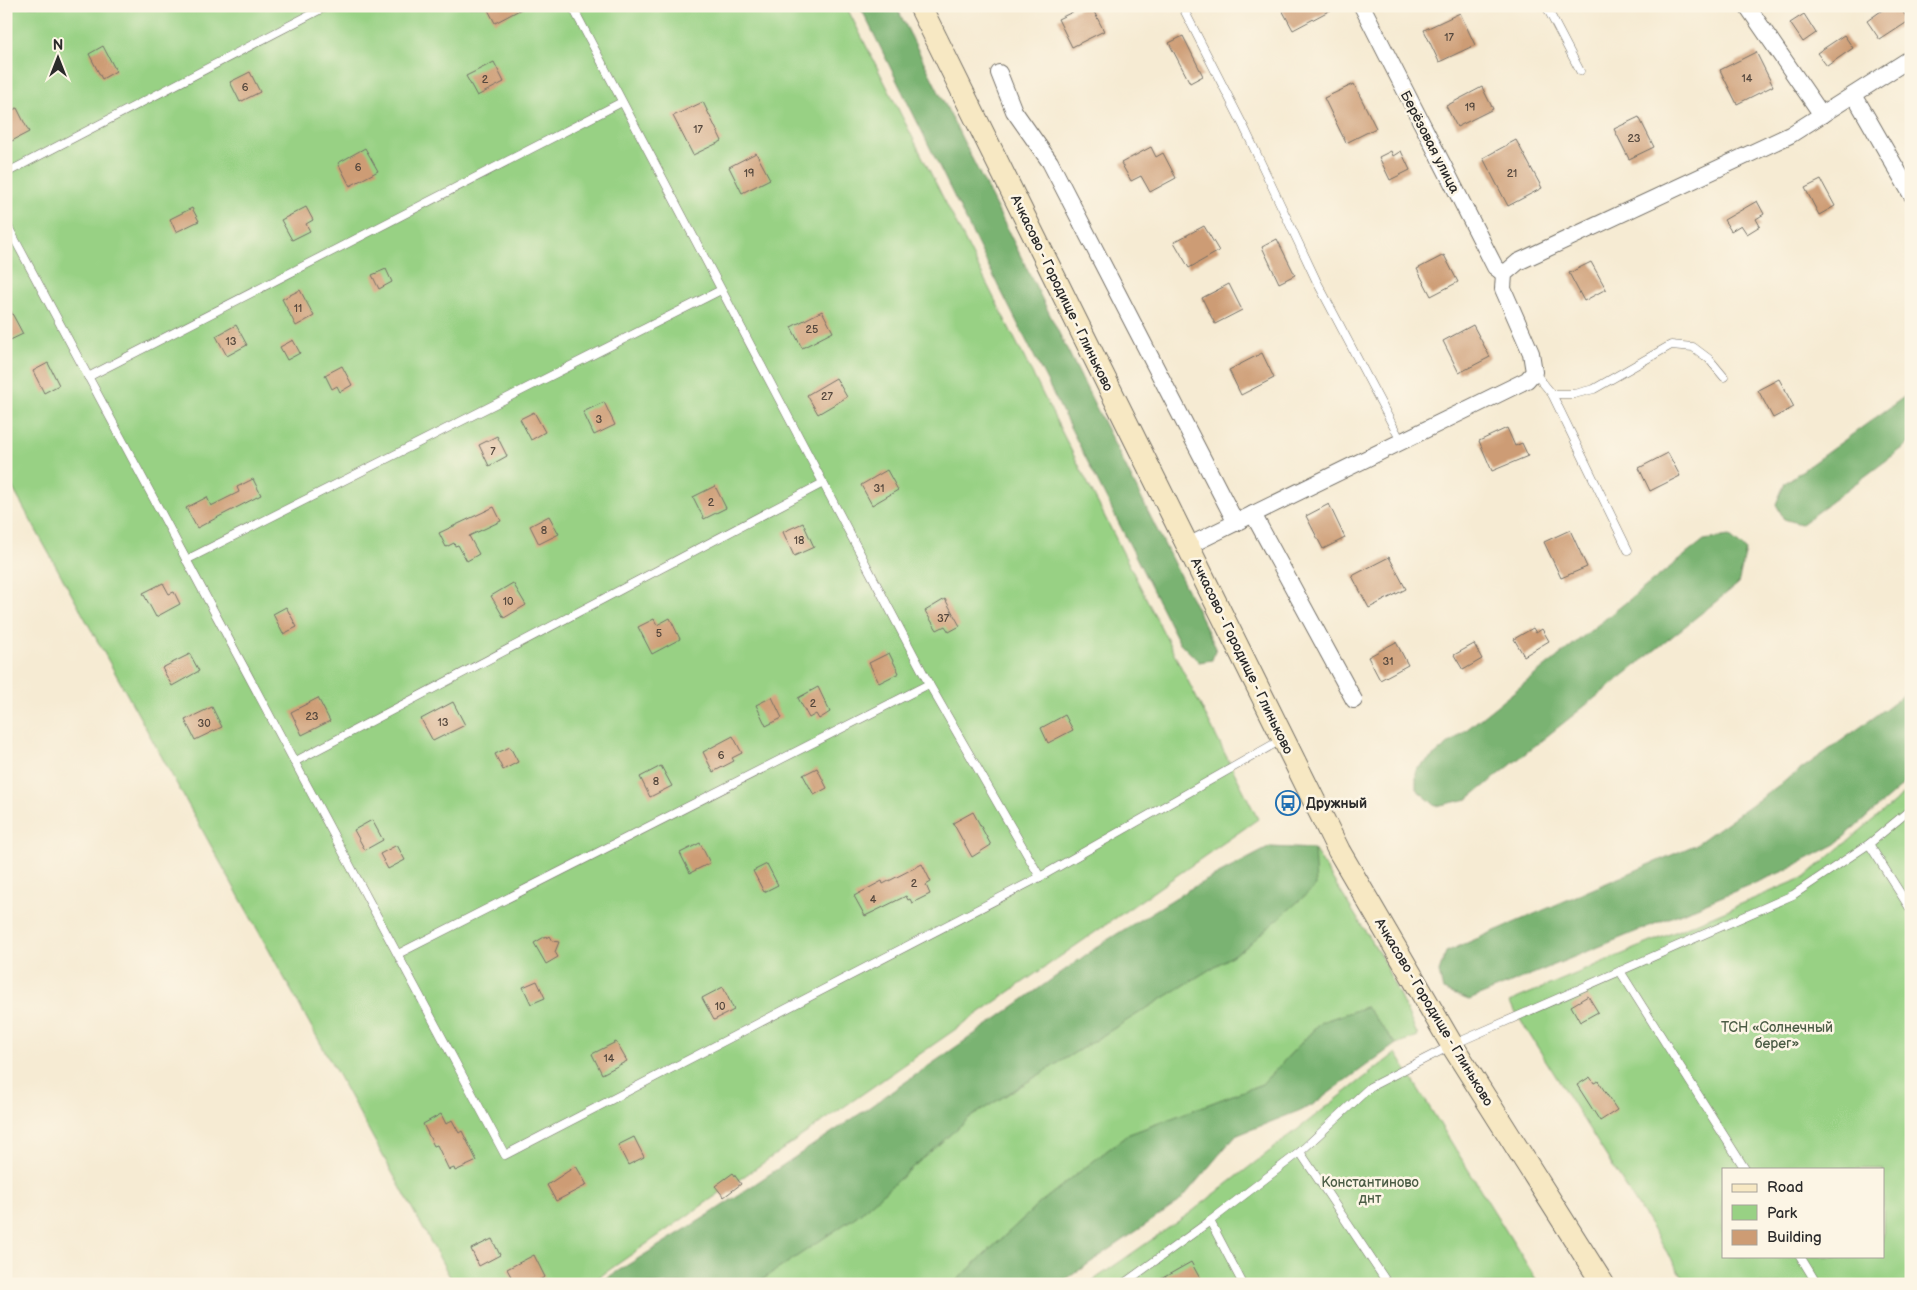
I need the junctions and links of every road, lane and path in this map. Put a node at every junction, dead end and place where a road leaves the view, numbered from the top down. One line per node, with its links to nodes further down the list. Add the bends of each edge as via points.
1 (327, 6): 14 (lane)
2 (572, 6): 12 (lane)
3 (920, 6): 27 (street, Ачкасово - Городище - Глиньково)
4 (1182, 6): 23 (lane, via 1244,127 1316,280)
5 (1362, 6): 17 (street, Берёзовая улица, via 1495,268)
6 (1546, 6): 9 (lane)
7 (1747, 6): 13 (street)
8 (1911, 58): 11 (street)
9 (1580, 71)
10 (999, 73): 26 (street, via 1014,111 1050,162)
11 (1854, 95): 13 (street); 15 (street)
12 (622, 102): 18 (lane); 20 (lane)
13 (1822, 115): 17 (street, via 1790,135 1518,262)
14 (6, 173)
15 (1911, 194)
16 (6, 224): 20 (lane)
17 (1504, 274): 19 (street, via 1503,288 1531,353)
18 (721, 290): 24 (lane); 29 (lane)
19 (1534, 372): 22 (lane); 23 (street, via 1527,380)
20 (88, 377): 29 (lane)
21 (1724, 377): 22 (lane, via 1709,358 1694,347 1671,345 1594,389 1574,394)
22 (1552, 394): 28 (lane)
23 (1401, 441): 25 (street)
24 (823, 483): 30 (lane); 33 (lane)
25 (1253, 514): 26 (street); 31 (street)
26 (1236, 523): 27 (street)
27 (1188, 546): 32 (street, Ачкасово - Городище - Глиньково)
28 (1628, 550)
29 (186, 560): 33 (lane)
30 (930, 684): 36 (lane); 38 (lane)
31 (1354, 700)
32 (1283, 739): 36 (lane); 40 (street, Ачкасово - Городище - Глиньково, via 1339,851)
33 (294, 762): 38 (lane)
34 (1911, 809): 35 (lane)
35 (1869, 844): 37 (lane); 39 (lane, via 1792,895)
36 (1040, 877): 38 (lane, via 505,1155)
37 (1911, 910)
38 (398, 954)
39 (1620, 971): 40 (lane); 42 (lane)
40 (1452, 1045): 41 (lane, via 1370,1087); 48 (street, Ачкасово - Городище - Глиньково)
41 (1300, 1152): 43 (lane); 47 (lane)
42 (1744, 1168)
43 (1210, 1221): 45 (lane); 46 (lane)
44 (1801, 1258): 49 (lane)
45 (1123, 1284)
46 (1243, 1284)
47 (1388, 1284)
48 (1602, 1284)
49 (1817, 1284)

